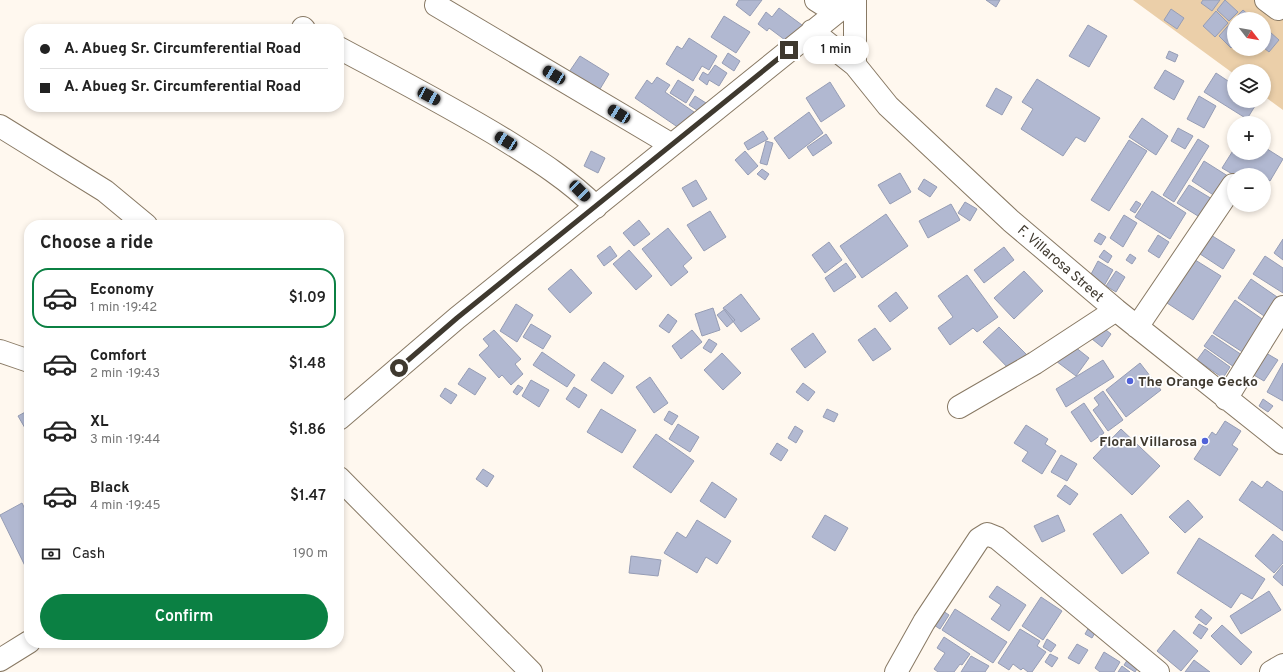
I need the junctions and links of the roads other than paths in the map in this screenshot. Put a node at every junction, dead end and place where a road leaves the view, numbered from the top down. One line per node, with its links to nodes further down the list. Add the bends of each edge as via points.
1 (816, 0): 2 (street)
2 (848, 4): 4 (street); 6 (street)
3 (436, 5): 8 (street)
4 (812, 31): 6 (street, F. Villarosa Street); 8 (street)
5 (344, 51): 10 (street, via 500,137 563,178)
6 (855, 65): 13 (street, F. Villarosa Street, via 888,106 950,165)
7 (0, 126): 11 (street, via 105,191)
8 (672, 145): 10 (street)
9 (1227, 193): 14 (street)
10 (596, 206): 19 (street, via 457,318)
11 (140, 220)
12 (1283, 307): 17 (street)
13 (1116, 310): 14 (street, F. Villarosa Street); 18 (street, via 1035,363)
14 (1137, 327): 17 (street, F. Villarosa Street)
15 (0, 351): 16 (street)
16 (24, 359)
17 (1226, 398): 20 (street, F. Villarosa Street)
18 (959, 407)
19 (344, 414)
20 (1283, 443)
21 (344, 483): 25 (street)
22 (24, 645): 23 (street)
23 (0, 660)
24 (1283, 665): 28 (street)
25 (531, 672)
26 (896, 672): 27 (street, via 924,622 979,539 986,534 997,538)
27 (1158, 672)
28 (1271, 672)

